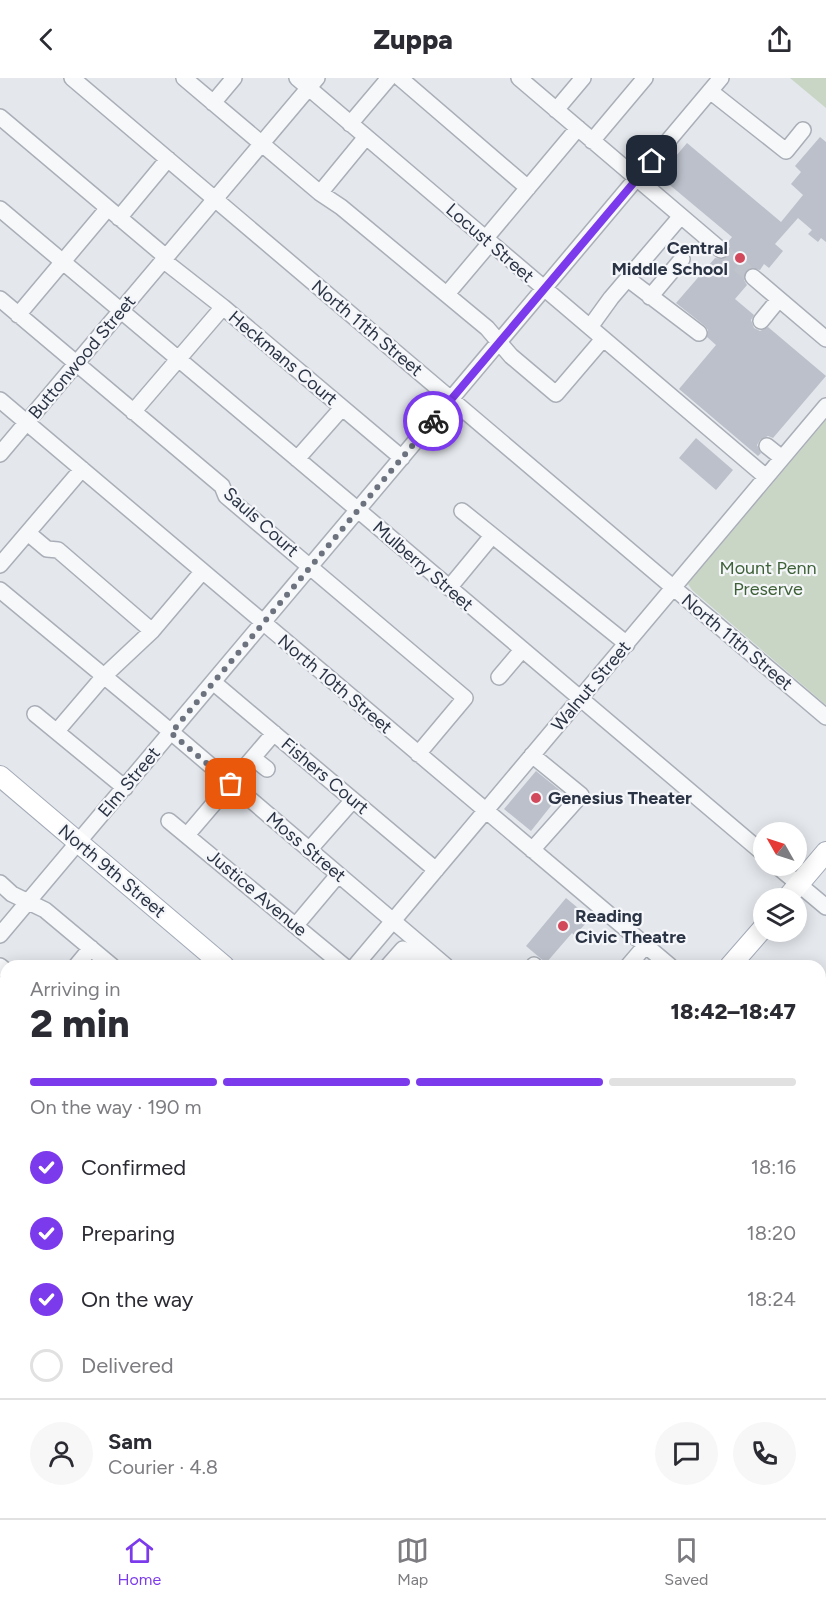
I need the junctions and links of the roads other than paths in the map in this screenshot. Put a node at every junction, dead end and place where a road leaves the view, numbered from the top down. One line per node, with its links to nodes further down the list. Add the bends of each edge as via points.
1 (72, 78): 21 (street, North 11th Street)
2 (234, 78): 12 (street)
3 (389, 78): 15 (street)
4 (400, 78): 23 (street)
5 (519, 78): 13 (street)
6 (583, 78): 13 (street)
7 (645, 78): 19 (street)
8 (721, 78): 11 (street, Elm Street)
9 (190, 80): 12 (street)
10 (307, 81): 15 (street, Locust Street); 20 (street, Buttonwood Street)
11 (710, 92): 17 (street, via 786,151); 22 (street, Elm Street)
12 (213, 103): 20 (street)
13 (556, 110): 16 (street)
14 (0, 117): 27 (street, Heckmans Court)
15 (351, 124): 18 (street, Locust Street)
16 (578, 128): 19 (street); 23 (street)
17 (803, 130)
18 (366, 137): 24 (street); 29 (street, Locust Street)
19 (592, 141): 22 (street)
20 (262, 143): 24 (street); 25 (street, Buttonwood Street)
21 (168, 159): 25 (street, North 11th Street); 27 (street)
22 (637, 179): 28 (street); 36 (street, Elm Street)
23 (528, 188): 29 (street)
24 (320, 193): 37 (street)
25 (215, 199): 31 (street, Buttonwood Street); 52 (street, North 11th Street)
26 (0, 209): 33 (street, Mulberry Street)
27 (114, 213): 31 (street, Heckmans Court); 33 (street)
28 (681, 216): 30 (street); 35 (street)
29 (488, 241): 36 (street, Locust Street); 37 (street)
30 (721, 250)
31 (165, 259): 41 (street, Heckmans Court); 42 (street, Buttonwood Street)
32 (682, 259): 38 (street)
33 (63, 262): 42 (street, Mulberry Street); 43 (street)
34 (753, 277): 40 (street)
35 (628, 279): 38 (street); 45 (street)
36 (544, 289): 45 (street, Locust Street); 49 (street, Elm Street)
37 (447, 294): 49 (street)
38 (650, 297): 46 (street)
39 (0, 299): 43 (street, Sauls Court)
40 (779, 299): 44 (street); 48 (street)
41 (223, 307): 50 (street); 55 (street, Heckmans Court)
42 (121, 310): 50 (street, Mulberry Street); 51 (street, Buttonwood Street)
43 (18, 315): 51 (street, Sauls Court)
44 (760, 321)
45 (590, 327): 47 (street, Locust Street)
46 (699, 333)
47 (603, 339): 49 (street, via 556,394); 64 (street, Locust Street)
48 (826, 339)
49 (499, 341): 52 (street, Elm Street)
50 (179, 359): 56 (street); 62 (street, Mulberry Street)
51 (76, 364): 56 (street, Sauls Court); 57 (street, Buttonwood Street)
52 (452, 399): 60 (street, Elm Street); 73 (street, North 11th Street)
53 (0, 400): 57 (street, North 10th Street)
54 (826, 406): 61 (street, Walnut Street)
55 (342, 408): 60 (street, Heckmans Court); 62 (street)
56 (133, 412): 70 (street, Sauls Court)
57 (27, 423): 59 (street, Buttonwood Street); 63 (street, North 10th Street)
58 (767, 446): 61 (street)
59 (0, 454)
60 (402, 458): 65 (street, Elm Street)
61 (782, 458): 64 (street, Walnut Street)
62 (297, 459): 65 (street, Mulberry Street)
63 (82, 470): 67 (street); 71 (street, North 10th Street)
64 (766, 477): 73 (street, Walnut Street)
65 (358, 510): 70 (street, Elm Street); 72 (street, Mulberry Street)
66 (462, 511): 68 (street)
67 (28, 533): 69 (street); 76 (street, via 47,549 58,550)
68 (492, 536): 72 (street); 77 (street)
69 (0, 565)
70 (310, 567): 75 (street, Elm Street); 88 (street, Sauls Court, via 465,698)
71 (202, 572): 75 (street, North 10th Street); 76 (street)
72 (449, 588): 78 (street, Mulberry Street)
73 (674, 588): 77 (street, Walnut Street); 84 (street, North 11th Street)
74 (0, 590): 79 (street, Moss Street)
75 (263, 623): 81 (street, Elm Street); 88 (street, North 10th Street)
76 (152, 631): 79 (street)
77 (627, 644): 82 (street, Walnut Street)
78 (522, 650): 80 (street); 82 (street, Mulberry Street)
79 (104, 676): 85 (street); 86 (street, Moss Street)
80 (499, 677)
81 (213, 682): 86 (street, Elm Street); 87 (street, Fishers Court)
82 (580, 700): 89 (street, Walnut Street); 100 (street, Mulberry Street)
83 (35, 714): 85 (street)
84 (826, 717)
85 (57, 731): 94 (street)
86 (171, 733): 93 (street, Moss Street); 94 (street, Elm Street)
87 (274, 733): 90 (street); 95 (street, Fishers Court)
88 (418, 754): 96 (street, North 10th Street)
89 (532, 755): 96 (street, Walnut Street); 102 (street, via 581,795)
90 (253, 758): 91 (street); 93 (street)
91 (267, 770)
92 (0, 776): 99 (main road, North 9th Street)
93 (231, 784): 98 (street); 101 (street, Moss Street)
94 (124, 788): 99 (street, Elm Street)
95 (353, 800): 101 (street); 104 (street, Fishers Court)
96 (486, 811): 102 (street, North 10th Street); 104 (street, Walnut Street)
97 (169, 821): 98 (street, Justice Avenue)
98 (187, 835): 112 (street, Justice Avenue)
99 (78, 843): 109 (street, Elm Street); 119 (main road, North 9th Street)
100 (753, 845)
101 (309, 850): 105 (street, Moss Street)
102 (532, 850): 115 (street, North 10th Street)
103 (826, 852): 107 (main road)
104 (436, 870): 111 (street, Walnut Street)
105 (338, 875): 111 (street, Moss Street); 112 (street)
106 (0, 883): 109 (street)
107 (796, 888)
108 (807, 898): 110 (street)
109 (29, 902): 113 (street, Elm Street); 116 (street, via 45,909)
110 (826, 907)
111 (392, 921): 121 (street, Walnut Street); 124 (street, Moss Street)
112 (296, 925): 120 (street, Justice Avenue)
113 (0, 935)
114 (753, 940): 127 (main road)
115 (646, 945): 125 (street); 126 (street, North 10th Street)
116 (91, 948): 117 (street); 118 (street)
117 (81, 960)
118 (105, 960)
119 (217, 960)
120 (337, 960)
121 (360, 960)
122 (394, 960): 123 (street, via 404,949)
123 (417, 960)
124 (439, 960)
125 (633, 960)
126 (663, 960)
127 (735, 960)

